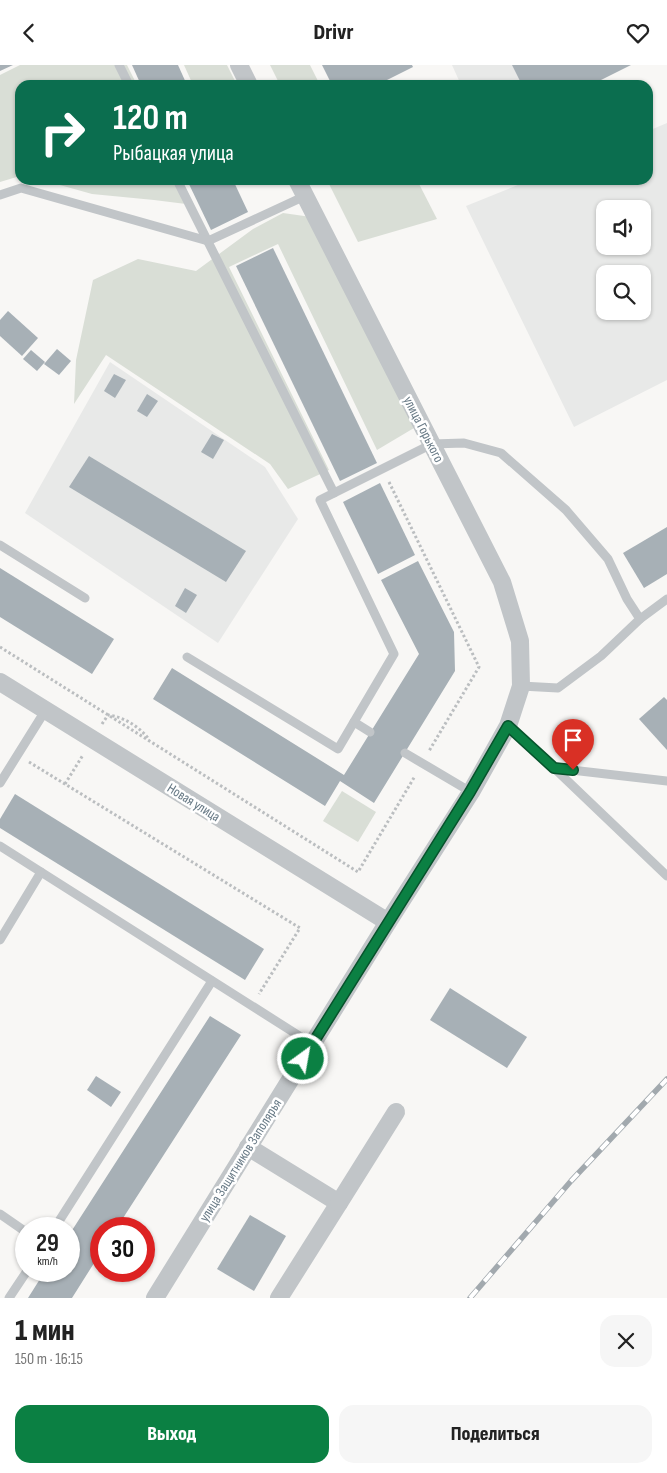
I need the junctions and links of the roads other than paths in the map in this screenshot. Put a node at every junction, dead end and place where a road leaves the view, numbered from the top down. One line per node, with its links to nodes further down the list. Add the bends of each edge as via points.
1 (118, 65): 3 (lane)
2 (239, 65): 4 (street)
3 (126, 80)
4 (246, 80)
5 (180, 185): 9 (lane)
6 (300, 185): 8 (street, улица Горького)
7 (0, 195): 9 (lane, via 21,188)
8 (306, 196): 9 (lane); 10 (street, улица Горького)
9 (208, 241): 11 (lane)
10 (432, 444): 11 (lane); 15 (lane, via 464,443 501,453 566,511 608,559); 18 (street, улица Горького, via 502,582 520,641)
11 (334, 493): 20 (lane, via 320,500 394,654)
12 (0, 545): 13 (lane)
13 (85, 598)
14 (667, 599): 15 (lane)
15 (640, 619): 18 (lane, via 601,656 558,688)
16 (187, 657): 20 (lane, via 338,749)
17 (0, 682): 19 (street, Новая улица)
18 (521, 687): 21 (street, улица Защитников Заполярья)
19 (45, 711): 26 (lane); 31 (street, Новая улица)
20 (354, 722): 22 (lane)
21 (508, 726): 24 (lane); 27 (street, улица Защитников Заполярья)
22 (370, 732)
23 (405, 753): 27 (lane)
24 (554, 768): 25 (lane); 30 (lane)
25 (667, 781)
26 (0, 783)
27 (470, 792): 31 (street, улица Защитников Заполярья)
28 (0, 846): 29 (lane)
29 (41, 872): 32 (lane); 33 (lane)
30 (667, 876)
31 (388, 922): 34 (street, улица Защитников Заполярья)
32 (0, 940)
33 (212, 981): 34 (lane); 39 (lane)
34 (312, 1044): 36 (street, улица Защитников Заполярья)
35 (396, 1112): 37 (street)
36 (248, 1147): 37 (street); 43 (street, улица Защитников Заполярья)
37 (338, 1203): 44 (street)
38 (0, 1214): 40 (lane)
39 (62, 1217)
40 (15, 1224)
41 (19, 1282): 42 (lane)
42 (9, 1298)
43 (154, 1298)
44 (279, 1298)

